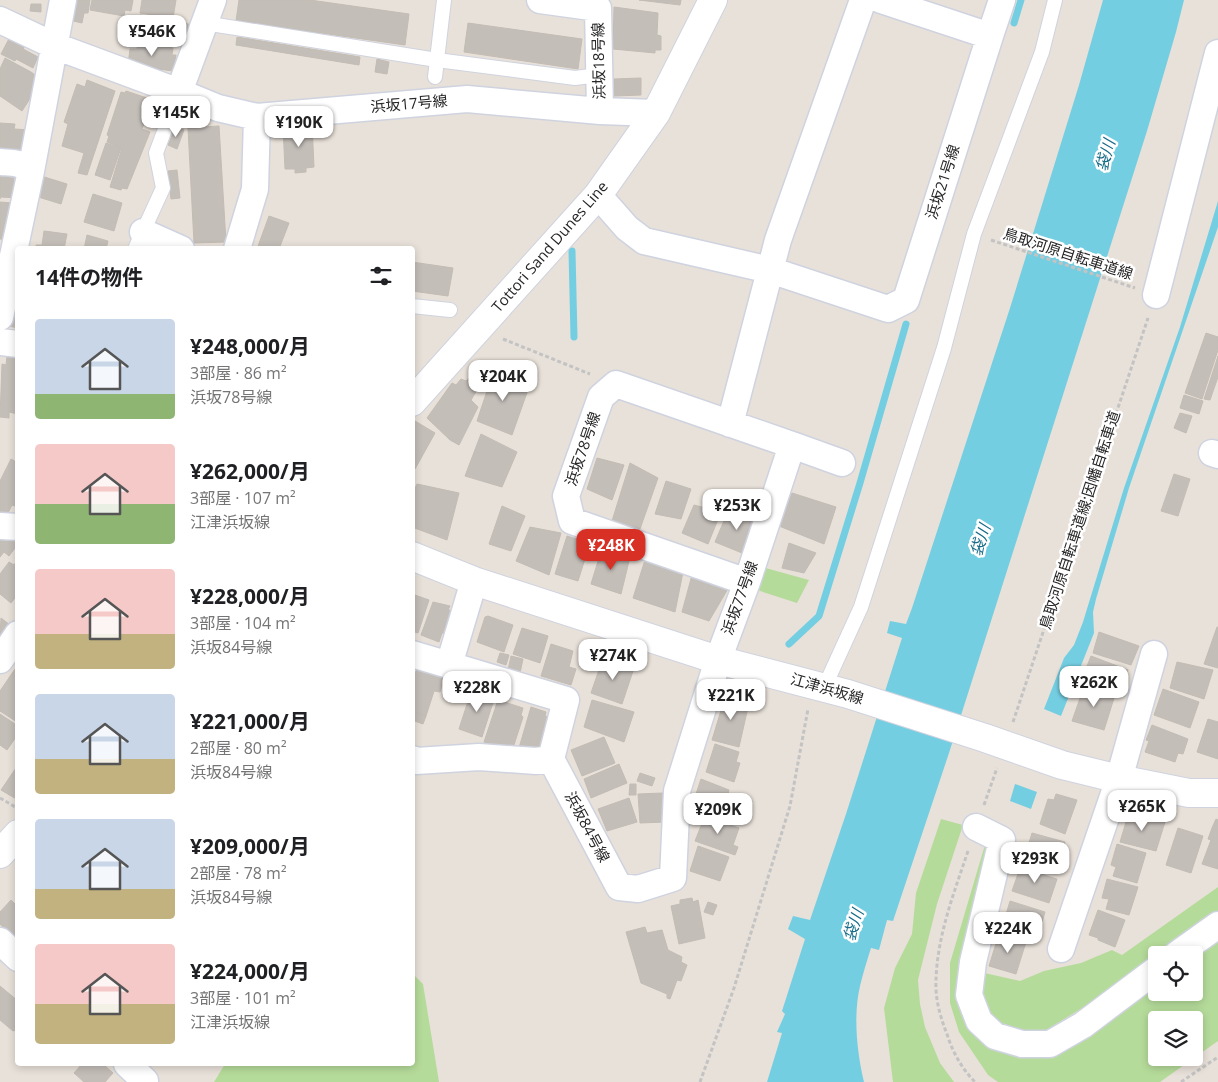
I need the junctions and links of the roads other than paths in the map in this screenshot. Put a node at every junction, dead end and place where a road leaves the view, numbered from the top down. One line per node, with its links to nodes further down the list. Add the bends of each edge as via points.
1 (63, 0): 12 (street)
2 (444, 0): 14 (lane)
3 (713, 0): 19 (street, Tottori Sand Dunes Line)
4 (863, 0): 28 (street)
5 (881, 0): 11 (street)
6 (1002, 0): 11 (street, 浜坂21号線)
7 (1055, 0): 50 (lane, via 1042,52 974,234 944,348 861,607)
8 (551, 1): 15 (street, 浜坂18号線, via 598,8)
9 (209, 12): 14 (lane); 17 (street)
10 (0, 20): 12 (street, 浜坂17号線)
11 (990, 36): 28 (street, 浜坂21号線, via 906,300 888,309)
12 (55, 46): 17 (street, 浜坂17号線); 22 (street)
13 (1218, 53): 29 (street)
14 (437, 60): 15 (lane, via 575,78); 16 (lane)
15 (600, 75): 18 (street, 浜坂18号線)
16 (435, 77)
17 (179, 92): 20 (street, 浜坂17号線, via 218,108); 24 (lane, via 156,153 162,188)
18 (600, 111): 19 (street, 浜坂17号線); 20 (street, 浜坂17号線, via 467,99)
19 (656, 113): 23 (street, Tottori Sand Dunes Line)
20 (257, 117): 26 (street, via 255,189)
21 (0, 162): 22 (street, via 22,164)
22 (31, 171): 27 (street)
23 (598, 195): 28 (street, 浜坂21号線, via 626,228 644,241); 35 (street, Tottori Sand Dunes Line)
24 (139, 240): 25 (street)
25 (167, 246)
26 (238, 246)
27 (7, 250): 32 (street)
28 (770, 270): 36 (street)
29 (1156, 294)
30 (415, 306): 31 (lane)
31 (450, 310)
32 (0, 317)
33 (0, 342): 34 (street)
34 (15, 344)
35 (415, 399)
36 (730, 424): 37 (street); 43 (street, 浜坂78号線, via 616,384 601,397 566,496 572,521)
37 (792, 445): 38 (street); 43 (street, 浜坂77号線)
38 (842, 463)
39 (0, 526): 40 (street)
40 (15, 527)
41 (415, 557): 42 (street, 江津浜坂線)
42 (474, 581): 48 (street, 江津浜坂線); 49 (street)
43 (747, 582): 48 (street, 浜坂77号線)
44 (15, 638): 47 (street)
45 (1154, 654): 53 (street)
46 (415, 655): 49 (street)
47 (0, 660)
48 (718, 660): 50 (street, 江津浜坂線); 51 (street, 浜坂84号線, via 677,791 673,878 638,888 619,886)
49 (449, 665): 51 (street, via 566,700)
50 (828, 689): 53 (street, 江津浜坂線, via 1062,766)
51 (551, 759): 52 (street, via 479,757)
52 (415, 760)
53 (1118, 780): 54 (street, 江津浜坂線, via 1189,793); 61 (street)
54 (1218, 793)
55 (976, 827): 63 (street, via 1002,840 973,962 970,995 979,1020 996,1036 1022,1044 1050,1044 1083,1025)
56 (15, 837): 57 (street)
57 (0, 854)
58 (1218, 925): 60 (street)
59 (0, 941): 62 (street)
60 (1189, 946)
61 (1061, 949)
62 (15, 955)
63 (1148, 976)

